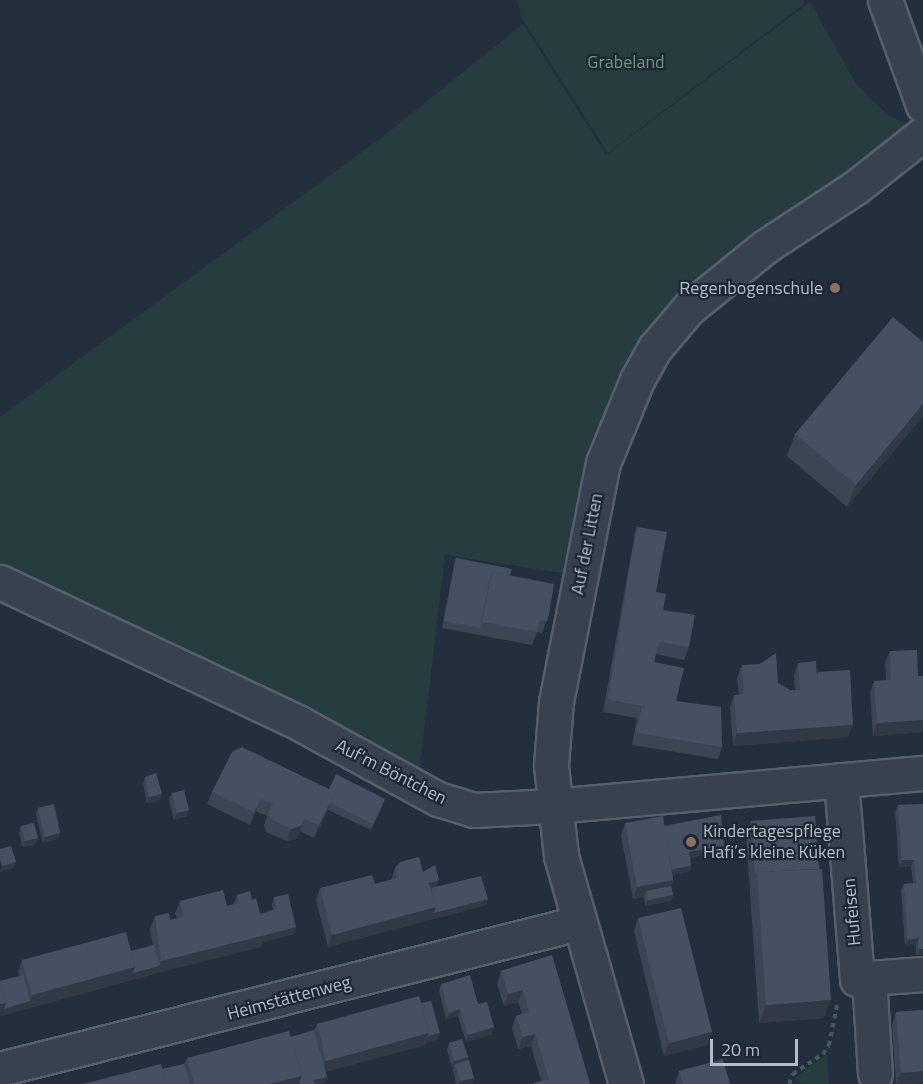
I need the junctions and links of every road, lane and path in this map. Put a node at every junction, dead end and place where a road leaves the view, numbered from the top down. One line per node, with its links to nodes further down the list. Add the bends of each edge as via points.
1 (885, 0): 2 (street)
2 (923, 105)
3 (923, 134): 7 (street, Auf der Litten, via 856,188 766,246 688,309 655,348 637,380 603,464 587,540 556,702 551,765)
4 (0, 582): 7 (street, Auf'm Böntchen, via 299,723 438,799 473,810)
5 (923, 773): 6 (street, Auf'm Böntchen)
6 (841, 780): 7 (street, Auf'm Böntchen); 10 (street, Hufeisen)
7 (554, 806): 8 (street, Auf der Litten)
8 (578, 922): 11 (street, Heimstättenweg); 13 (street, Auf der Litten)
9 (923, 974): 10 (street)
10 (863, 978): 12 (street, Hufeisen); 14 (path, via 840,982 829,1045 793,1074)
11 (0, 1068)
12 (875, 1074)
13 (626, 1084)
14 (789, 1084)

